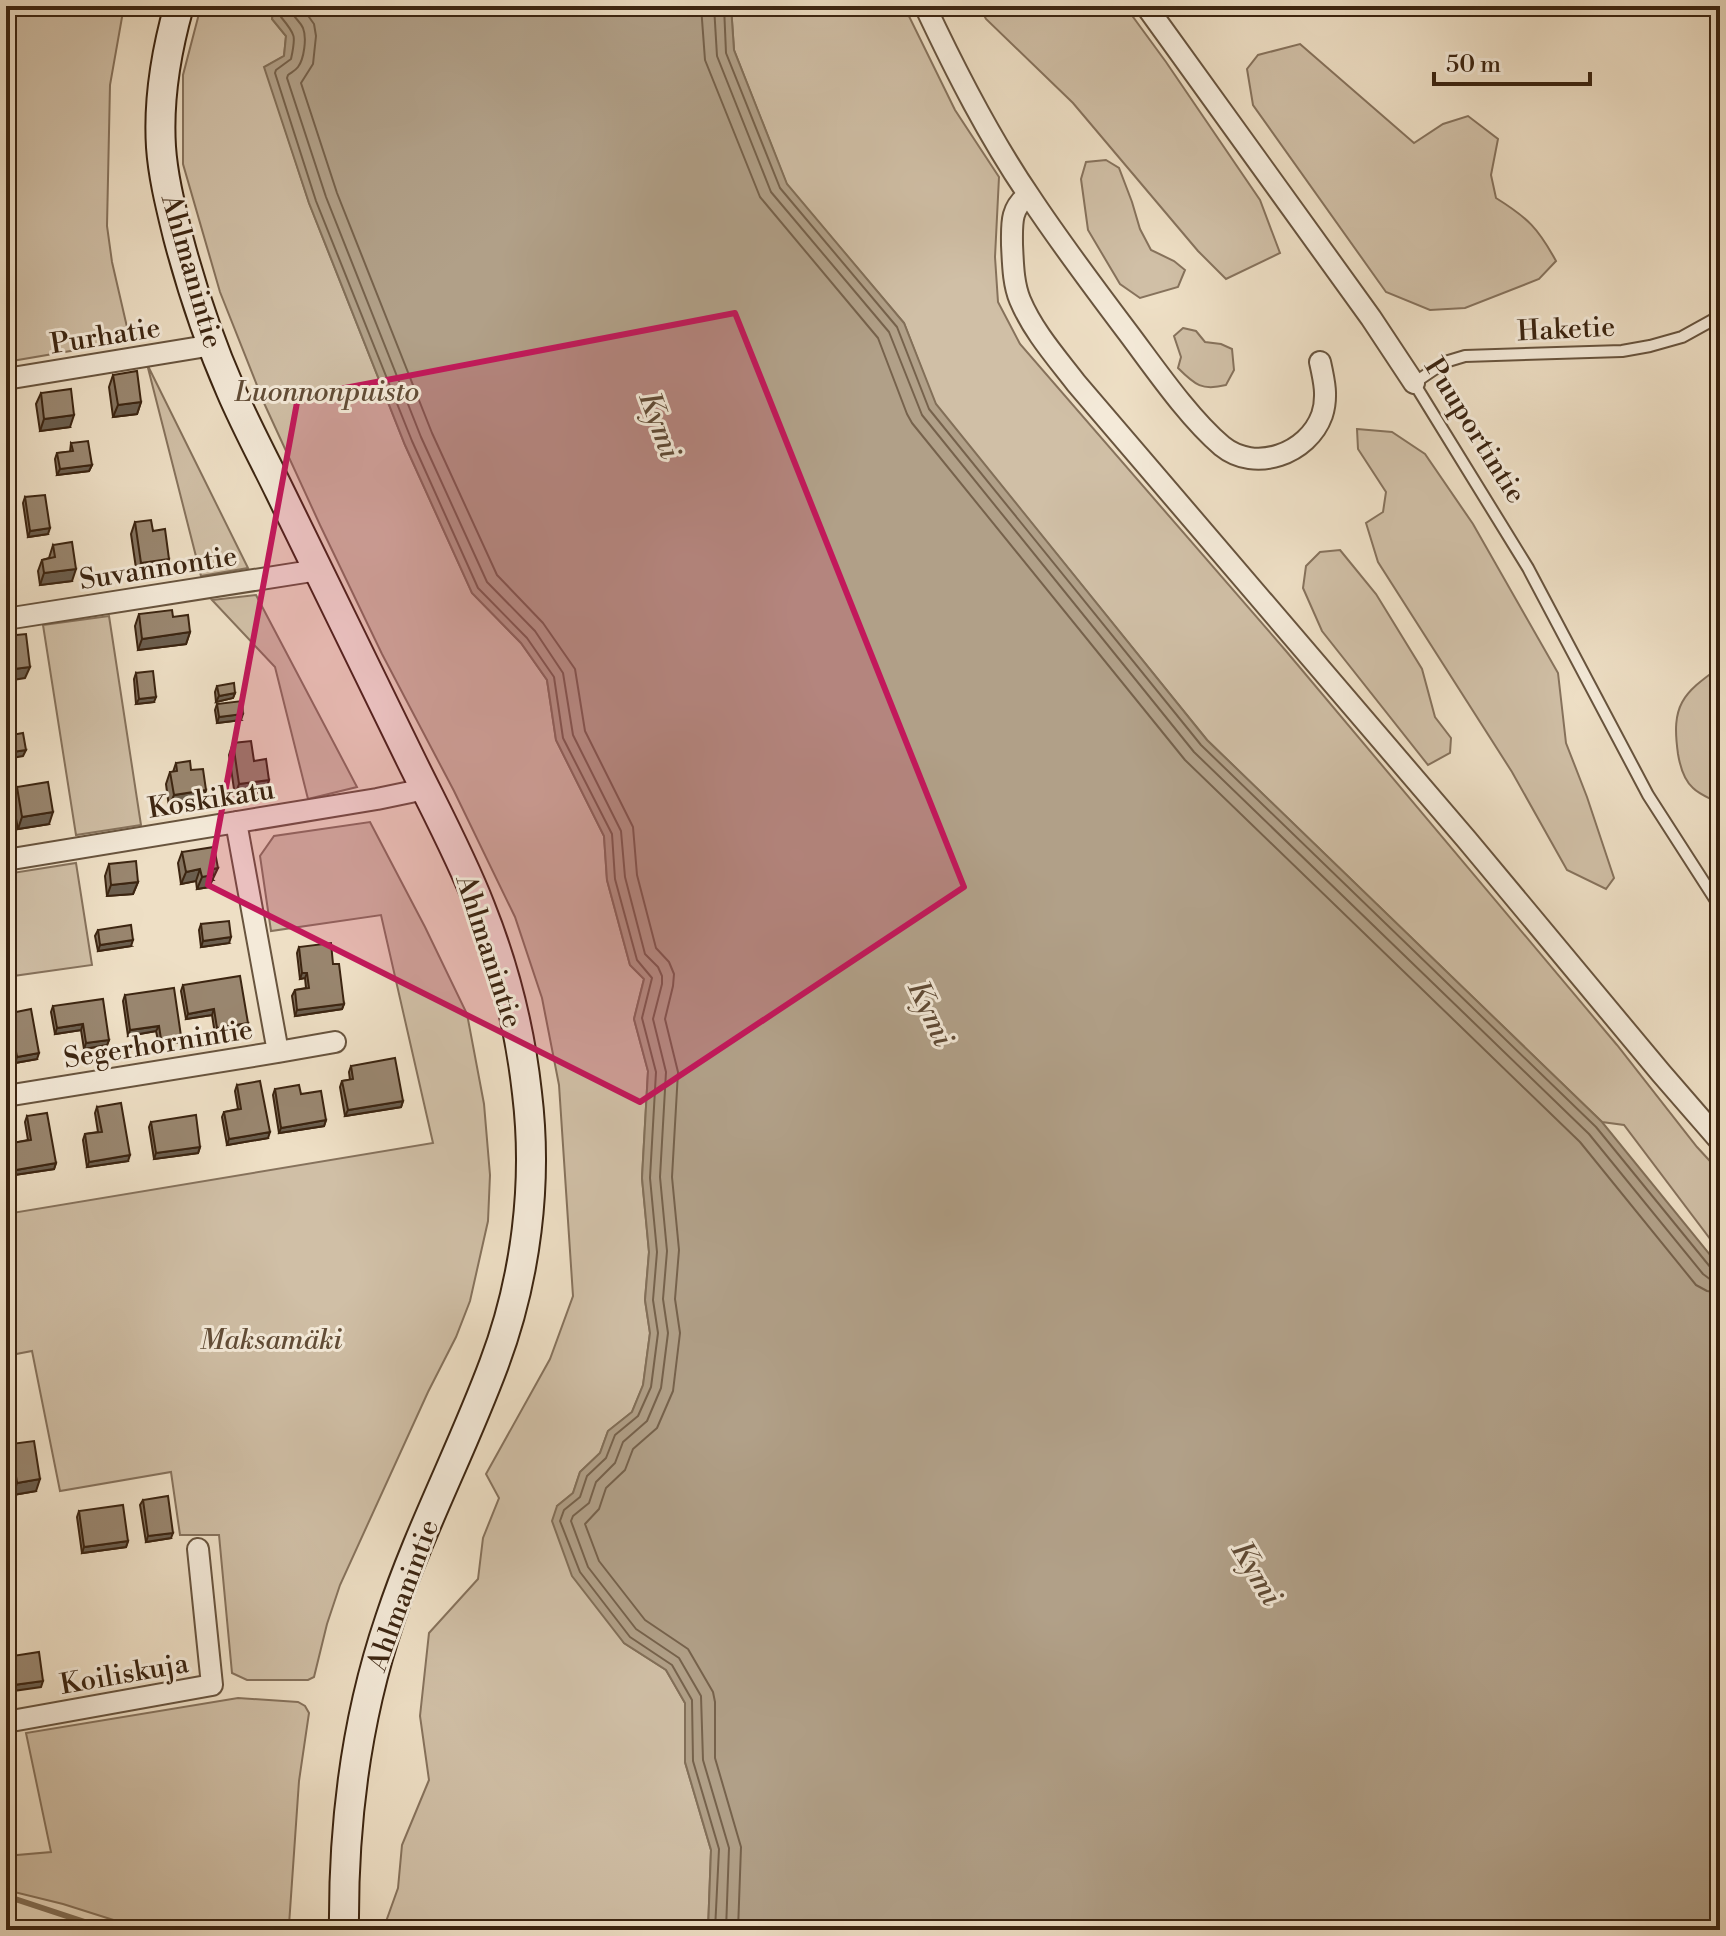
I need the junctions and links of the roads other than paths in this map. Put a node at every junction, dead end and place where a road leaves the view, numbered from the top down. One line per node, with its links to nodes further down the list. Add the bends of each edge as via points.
1 (179, 6): 6 (street, Ahlmanintie, via 163,73 161,148 192,291)
2 (925, 6): 4 (street, via 978,113)
3 (1146, 6): 9 (street, Puuportintie)
4 (1028, 195): 7 (street, via 1170,387 1205,430 1237,455 1270,457 1307,440 1325,398); 19 (street, via 1019,202 1012,223 1013,265 1020,300 1036,329 1076,383)
5 (1720, 316): 9 (lane, Haketie, via 1682,337 1622,351 1465,356 1445,362)
6 (213, 345): 8 (street, Purhatie); 10 (street, Ahlmanintie)
7 (1320, 362)
8 (6, 379)
9 (1414, 383): 15 (lane, Puuportintie, via 1528,568 1648,795)
10 (318, 570): 11 (street, Suvannontie); 12 (street, Ahlmanintie)
11 (6, 619)
12 (425, 789): 13 (street, Koskikatu); 22 (street, Ahlmanintie, via 479,904 505,976 528,1098 528,1212 517,1286 496,1359 416,1545 371,1680 350,1808)
13 (236, 822): 14 (street, Koskikatu); 17 (street, Segerhornintie)
14 (6, 860)
15 (1720, 907)
16 (335, 1042): 17 (street)
17 (278, 1052): 18 (street, Segerhornintie)
18 (6, 1096)
19 (1720, 1141)
20 (198, 1549): 21 (street, Koiliskuja, via 212,1685)
21 (6, 1722)
22 (344, 1930)

